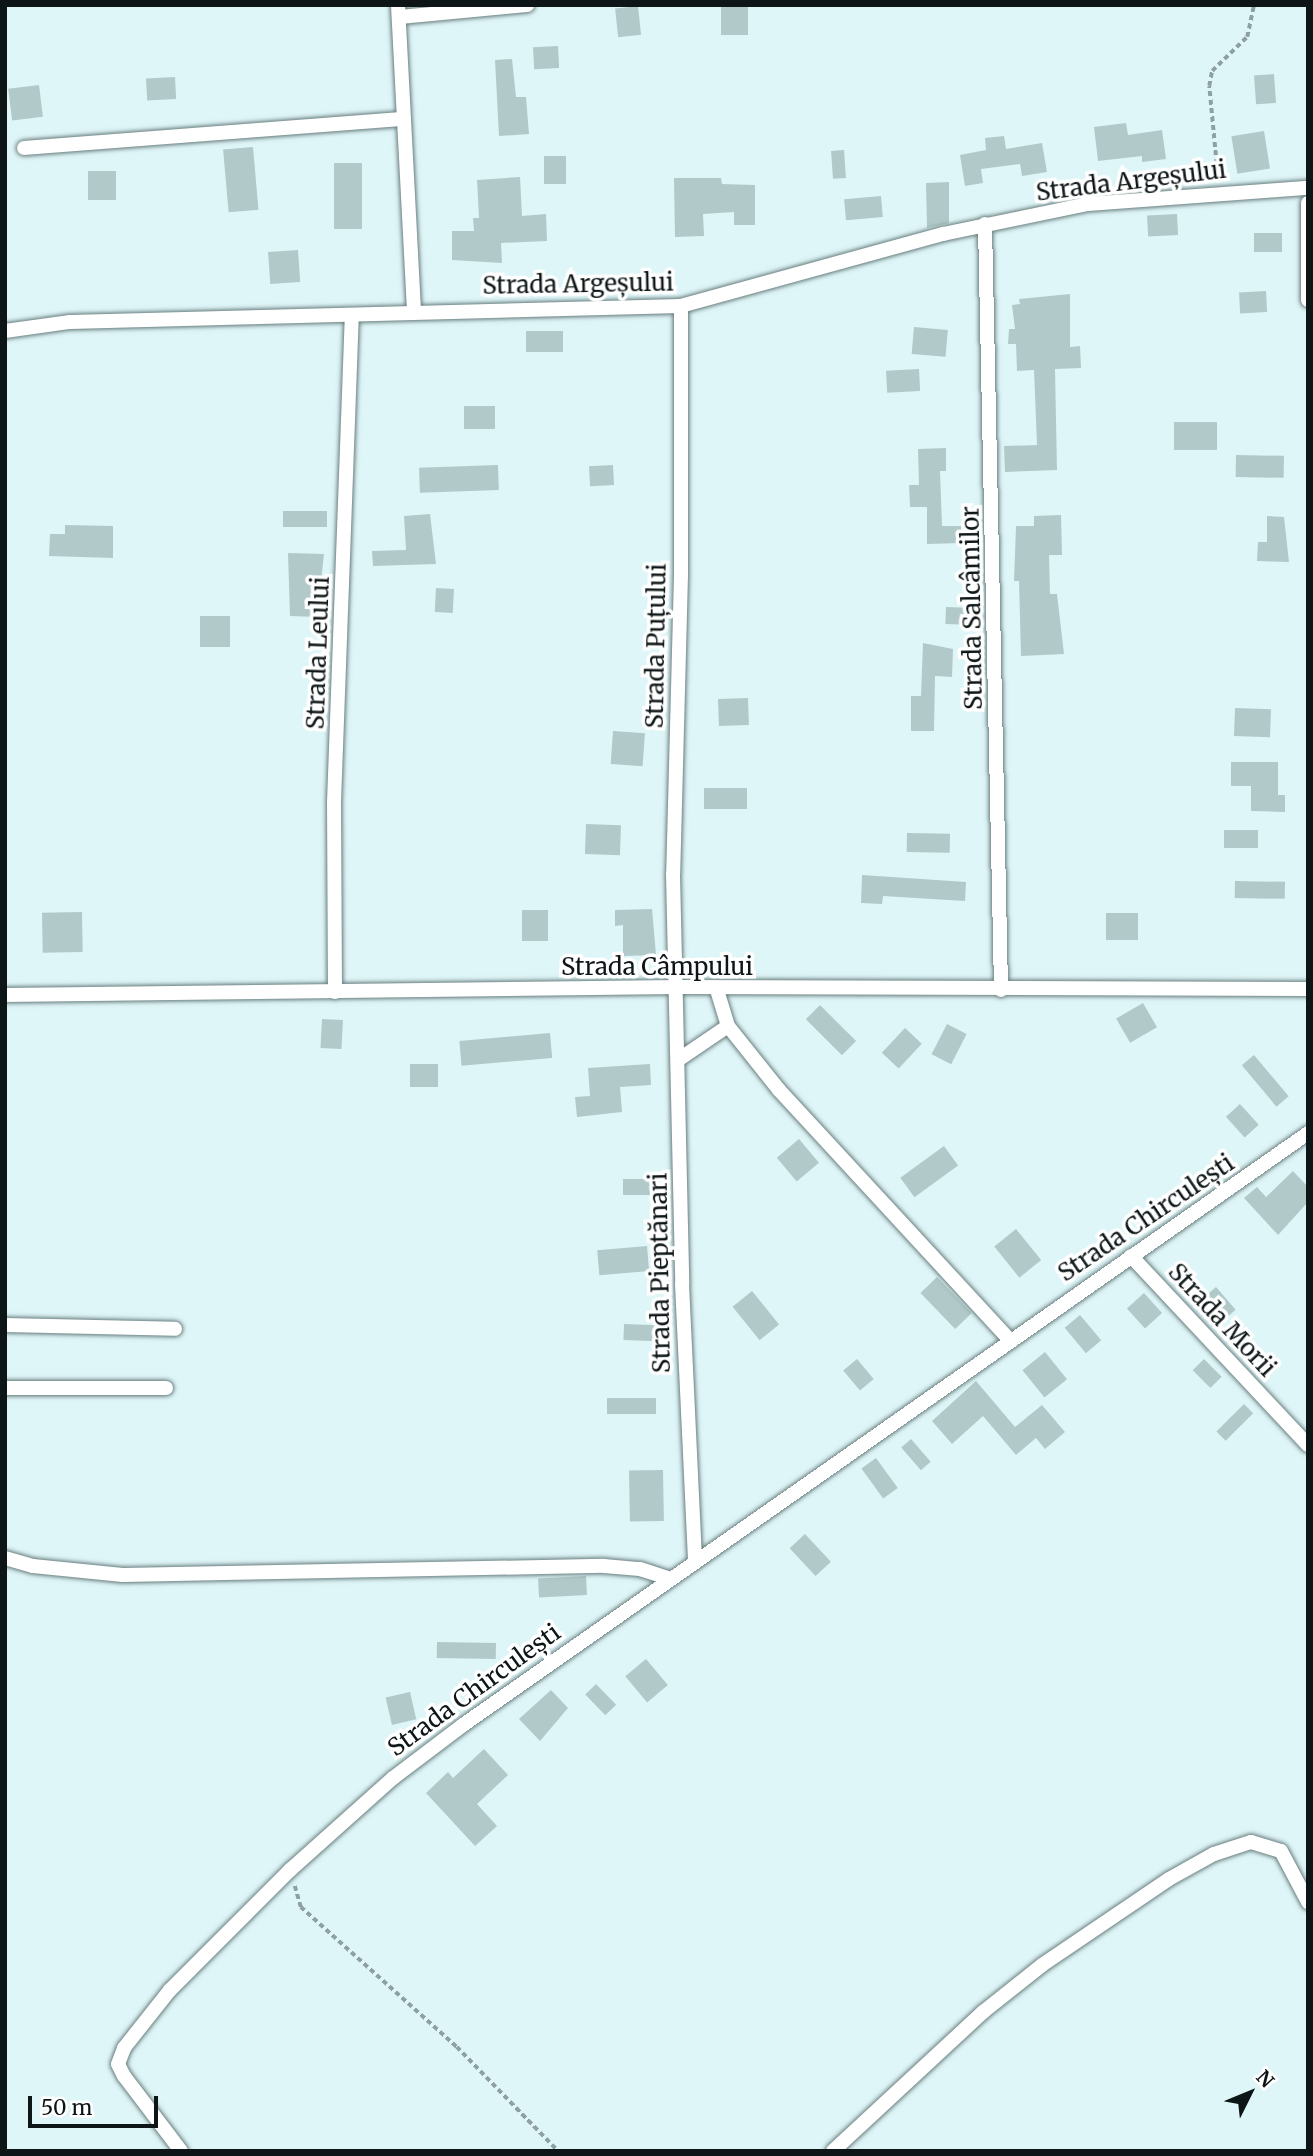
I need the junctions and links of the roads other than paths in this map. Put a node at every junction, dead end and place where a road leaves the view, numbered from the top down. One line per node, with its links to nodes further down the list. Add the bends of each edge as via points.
1 (527, 5): 2 (street)
2 (399, 11): 3 (street)
3 (404, 119): 4 (street); 10 (street)
4 (24, 148)
5 (1308, 188): 7 (street, Strada Argeșului, via 1088,204)
6 (1308, 202): 8 (street)
7 (985, 224): 9 (street, Strada Argeșului); 16 (street, Strada Salcâmilor)
8 (1308, 300)
9 (681, 306): 10 (street, Strada Argeșului); 13 (street, Strada Puțului, via 681,575 673,874)
10 (414, 310): 11 (street, Strada Argeșului)
11 (352, 315): 12 (street, Strada Argeșului, via 70,322); 17 (street, Strada Leului, via 334,802)
12 (5, 331)
13 (678, 987): 15 (street, Strada Câmpului); 17 (street, Strada Câmpului); 20 (street, Strada Pieptănari)
14 (1308, 989): 16 (street, Strada Câmpului)
15 (717, 990): 16 (street, Strada Câmpului); 19 (street)
16 (1001, 990)
17 (335, 992): 18 (street, Strada Câmpului)
18 (5, 995)
19 (728, 1026): 20 (street); 25 (street, via 779,1090)
20 (678, 1060): 30 (street, Strada Pieptănari, via 682,1298)
21 (1308, 1133): 22 (street, Strada Chirculești)
22 (1131, 1256): 25 (street, Strada Chirculești); 28 (street, Strada Morii)
23 (5, 1325): 24 (street)
24 (175, 1329)
25 (1009, 1339): 30 (street, Strada Chirculești)
26 (5, 1388): 27 (street)
27 (166, 1388)
28 (1308, 1445)
29 (5, 1558): 31 (street, via 33,1566 123,1575 604,1566 640,1569)
30 (695, 1559): 31 (street, Strada Chirculești)
31 (668, 1578): 33 (street, Strada Chirculești, via 393,1778 290,1870 170,1990 118,2064)
32 (1308, 1902): 34 (street, via 1281,1851 1264,1843 1239,1843 1169,1879 1042,1965 983,2012)
33 (181, 2151)
34 (833, 2151)

